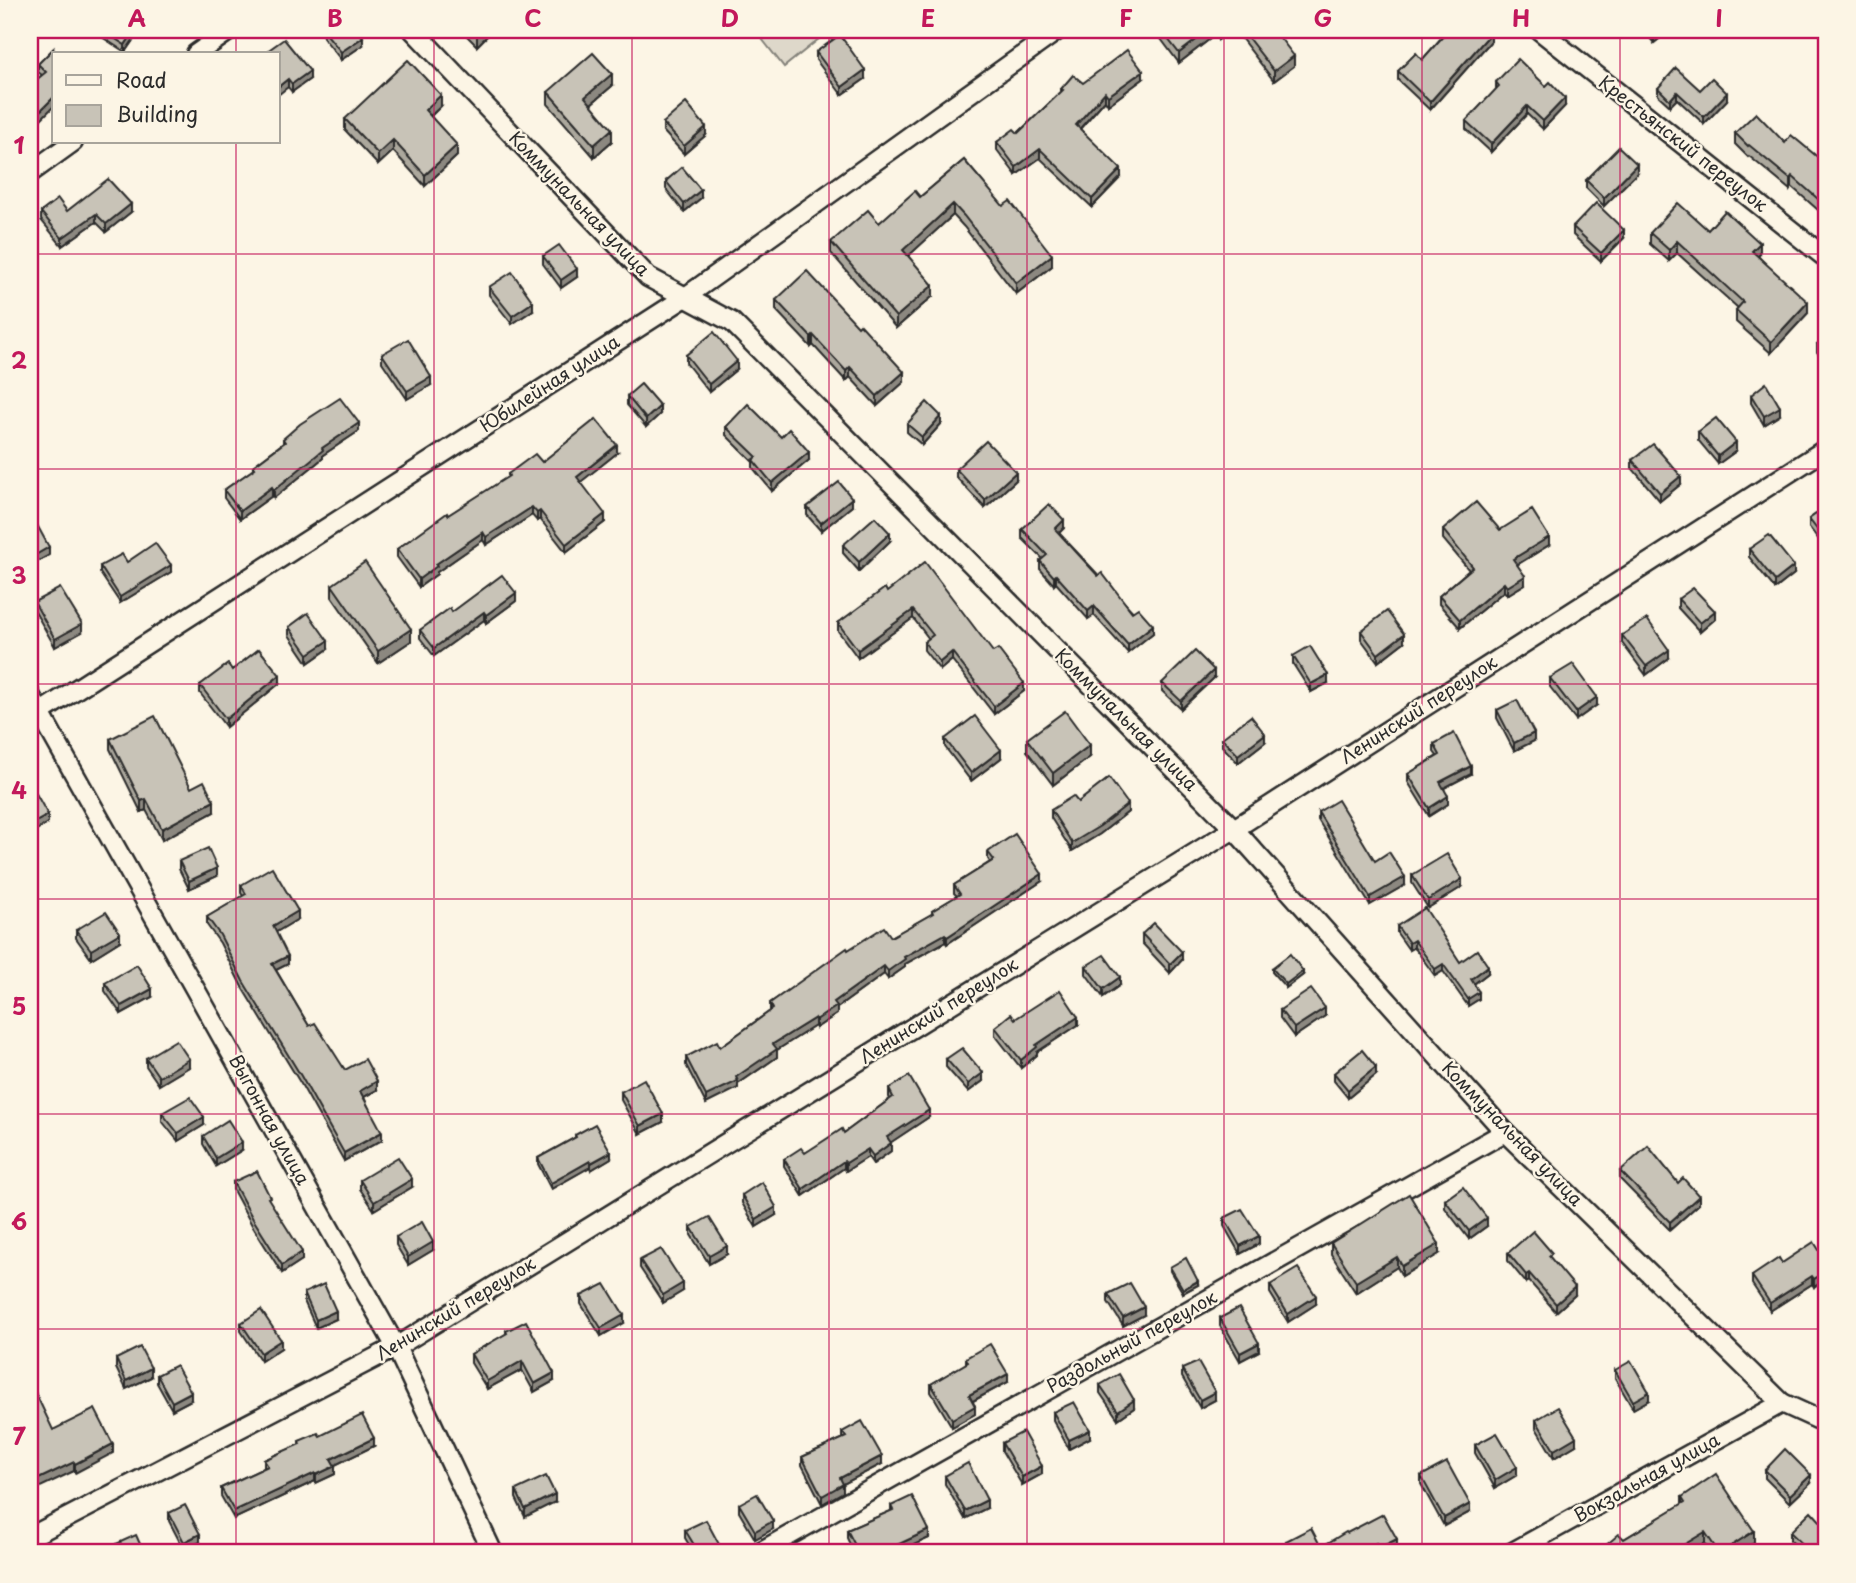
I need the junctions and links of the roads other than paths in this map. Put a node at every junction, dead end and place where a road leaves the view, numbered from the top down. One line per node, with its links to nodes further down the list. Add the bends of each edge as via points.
1 (230, 30): 5 (street)
2 (413, 30): 9 (street, Коммунальная улица, via 648,277)
3 (1058, 30): 9 (street, Юбилейная улица)
4 (1539, 30): 8 (street, Крестьянский переулок)
5 (199, 52)
6 (70, 144): 7 (street)
7 (30, 173)
8 (1826, 258)
9 (684, 298): 12 (street, Юбилейная улица); 13 (street, Коммунальная улица, via 732,322)
10 (1826, 449): 13 (street, Ленинский переулок)
11 (30, 695): 12 (street, Выгонная улица)
12 (35, 716): 15 (street, Выгонная улица)
13 (1234, 829): 14 (street, Коммунальная улица); 15 (street, Ленинский переулок)
14 (1505, 1132): 16 (street, Коммунальная улица); 20 (street, Раздольный переулок)
15 (396, 1347): 18 (street, Ленинский переулок); 19 (street, Выгонная улица)
16 (1782, 1403): 17 (street, Коммунальная улица); 21 (street, Вокзальная улица)
17 (1826, 1423)
18 (30, 1537)
19 (492, 1553)
20 (758, 1553)
21 (1511, 1553)

